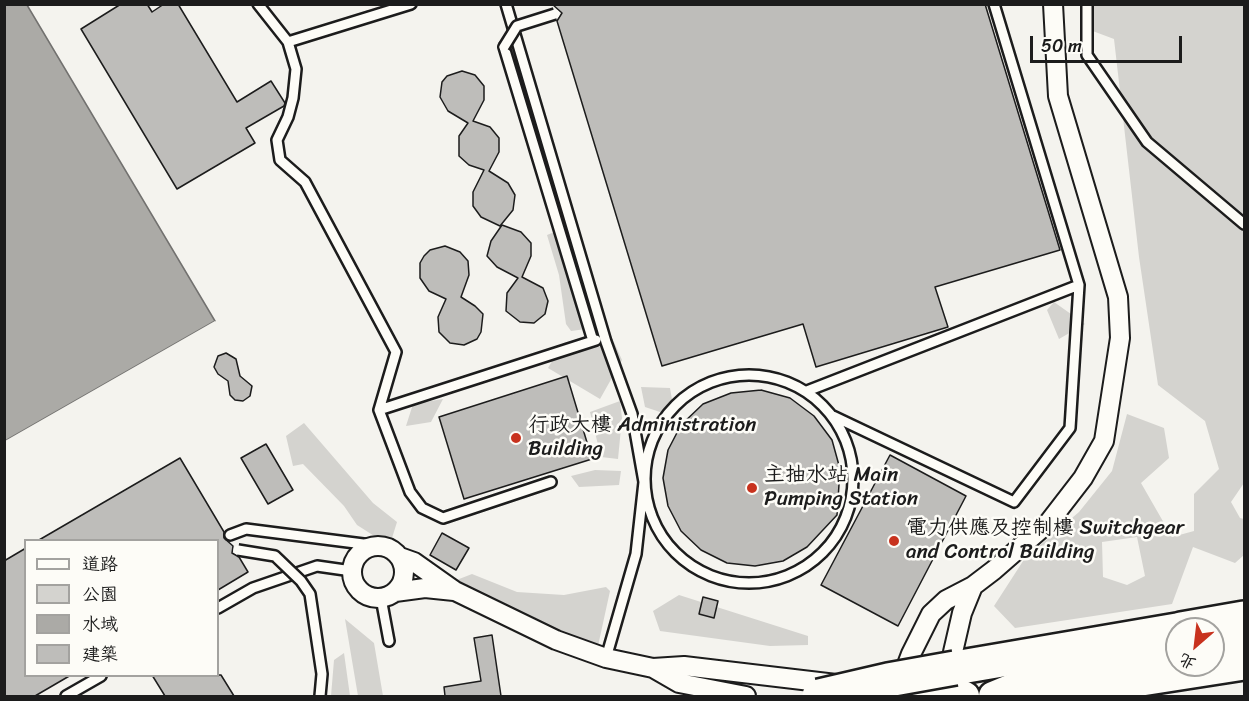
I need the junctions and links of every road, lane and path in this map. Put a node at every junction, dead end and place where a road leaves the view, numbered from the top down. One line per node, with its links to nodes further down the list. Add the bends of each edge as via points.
1 (258, 4): 8 (lane)
2 (411, 4): 8 (lane)
3 (506, 4): 11 (lane)
4 (994, 4): 10 (lane)
5 (1053, 4): 24 (street, via 1058,96 1118,297 1120,338 1112,398 1104,441 1083,478 1049,522)
6 (1087, 4): 9 (lane, via 1087,55 1147,142)
7 (555, 14): 12 (lane, bridge, via 517,26 504,47)
8 (288, 42): 14 (lane, via 296,69 294,98 277,140 280,160 305,182 396,352)
9 (1245, 224)
10 (1079, 285): 13 (lane); 15 (lane, via 1070,428 1014,502)
11 (605, 337): 12 (lane); 17 (lane, via 632,414)
12 (593, 341): 14 (lane)
13 (807, 392): 15 (lane); 17 (lane, via 777,378 745,374 713,380 684,396 662,420 648,450)
14 (379, 410): 16 (lane, via 410,492 422,508 443,518)
15 (833, 416): 17 (lane, via 850,448 855,484 847,518 828,549 801,571 767,583 731,582 697,570 670,548 651,517)
16 (551, 482)
17 (644, 482): 35 (lane, via 636,554)
18 (230, 534): 19 (lane, via 246,529)
19 (379, 546): 21 (street); 22 (street, via 357,556)
20 (238, 550): 23 (lane, bridge, via 275,556)
21 (400, 557): 25 (street, via 414,562); 26 (street, via 403,579)
22 (352, 571): 23 (lane, via 317,566); 26 (street, via 357,588 364,594)
23 (294, 573): 27 (lane, via 253,588); 42 (lane, bridge, via 310,594 322,674)
24 (973, 586): 39 (street, via 946,600 931,614); 40 (street, via 953,652)
25 (455, 591): 26 (street, via 425,588); 35 (street, via 556,640)
26 (388, 595): 31 (lane)
27 (219, 607)
28 (1245, 618): 29 (highway)
29 (1225, 621)
30 (1165, 631): 44 (highway, bridge, via 888,680)
31 (388, 641)
32 (1245, 642): 33 (main road)
33 (1225, 646)
34 (1165, 657): 45 (main road, via 1022,684)
35 (606, 658): 37 (street)
36 (1245, 663): 46 (highway)
37 (652, 668): 39 (street, via 684,666); 43 (street, via 679,683)
38 (98, 677): 41 (lane)
39 (889, 692): 40 (main road, via 916,684)
40 (958, 693)
41 (66, 696)
42 (320, 696)
43 (746, 696)
44 (819, 696)
45 (993, 696)
46 (1032, 696)

